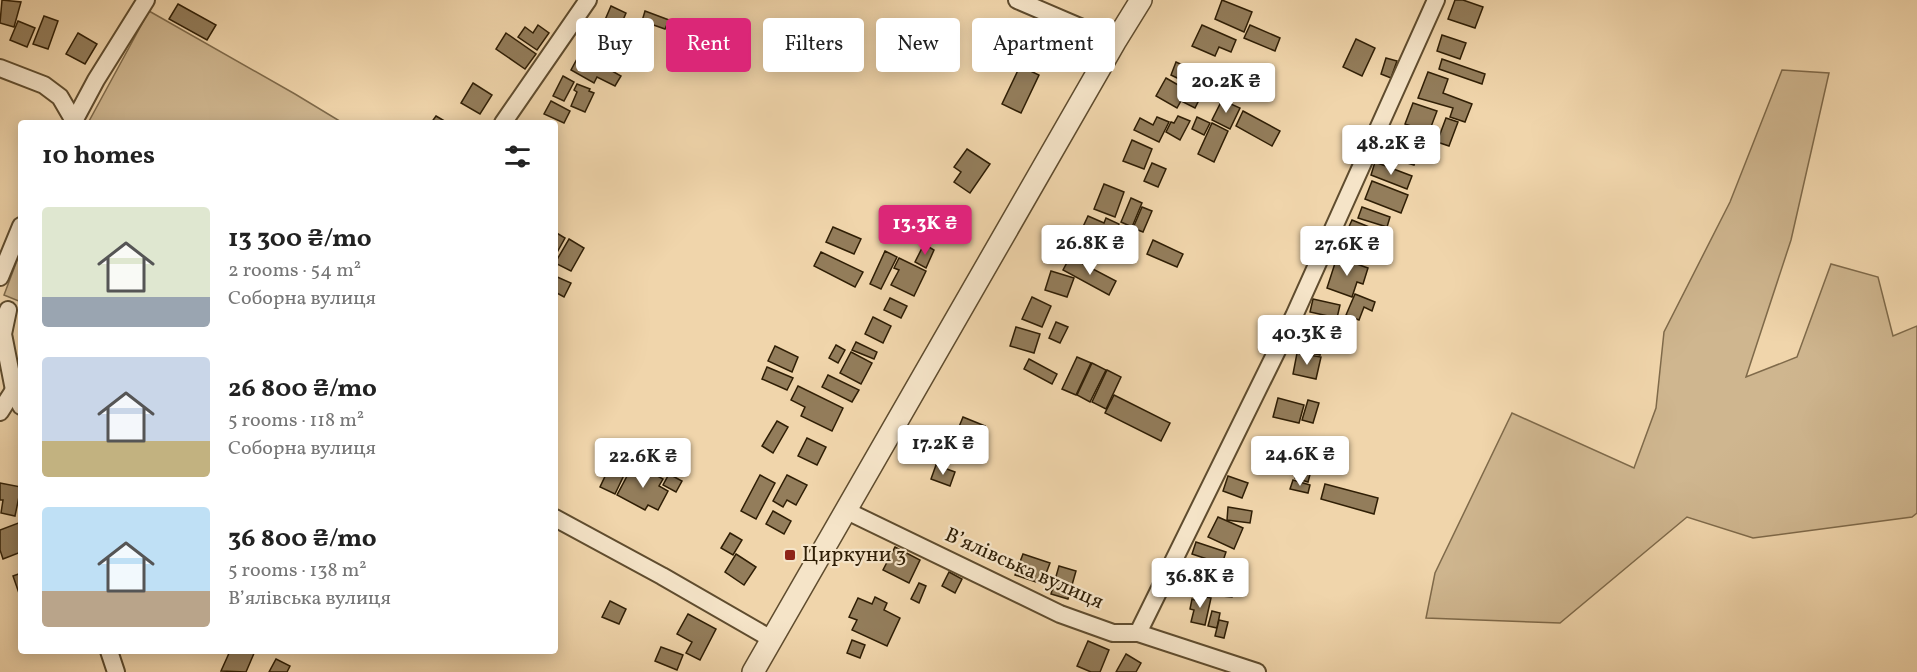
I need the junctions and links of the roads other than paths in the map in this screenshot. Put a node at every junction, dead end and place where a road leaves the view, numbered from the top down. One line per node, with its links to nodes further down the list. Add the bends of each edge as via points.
1 (146, 0): 11 (street)
2 (588, 0): 12 (street)
3 (1017, 0): 6 (street)
4 (1140, 0): 7 (street)
5 (1436, 0): 21 (street, via 1294,316)
6 (1059, 18)
7 (1115, 42)
8 (0, 68): 10 (street, via 44,85 60,97)
9 (1098, 72): 19 (street)
10 (72, 120)
11 (74, 120)
12 (505, 120)
13 (18, 233): 14 (street)
14 (0, 277)
15 (10, 311): 16 (street, via 3,334)
16 (14, 390): 17 (street); 18 (street)
17 (18, 399)
18 (0, 412)
19 (847, 512): 21 (street, В’ялівська вулиця, via 1060,614 1113,633); 22 (street)
20 (558, 520): 22 (street)
21 (1138, 633): 26 (street, В’ялівська вулиця)
22 (773, 640): 25 (street)
23 (110, 654): 24 (street)
24 (117, 672)
25 (753, 672)
26 (1257, 672)

